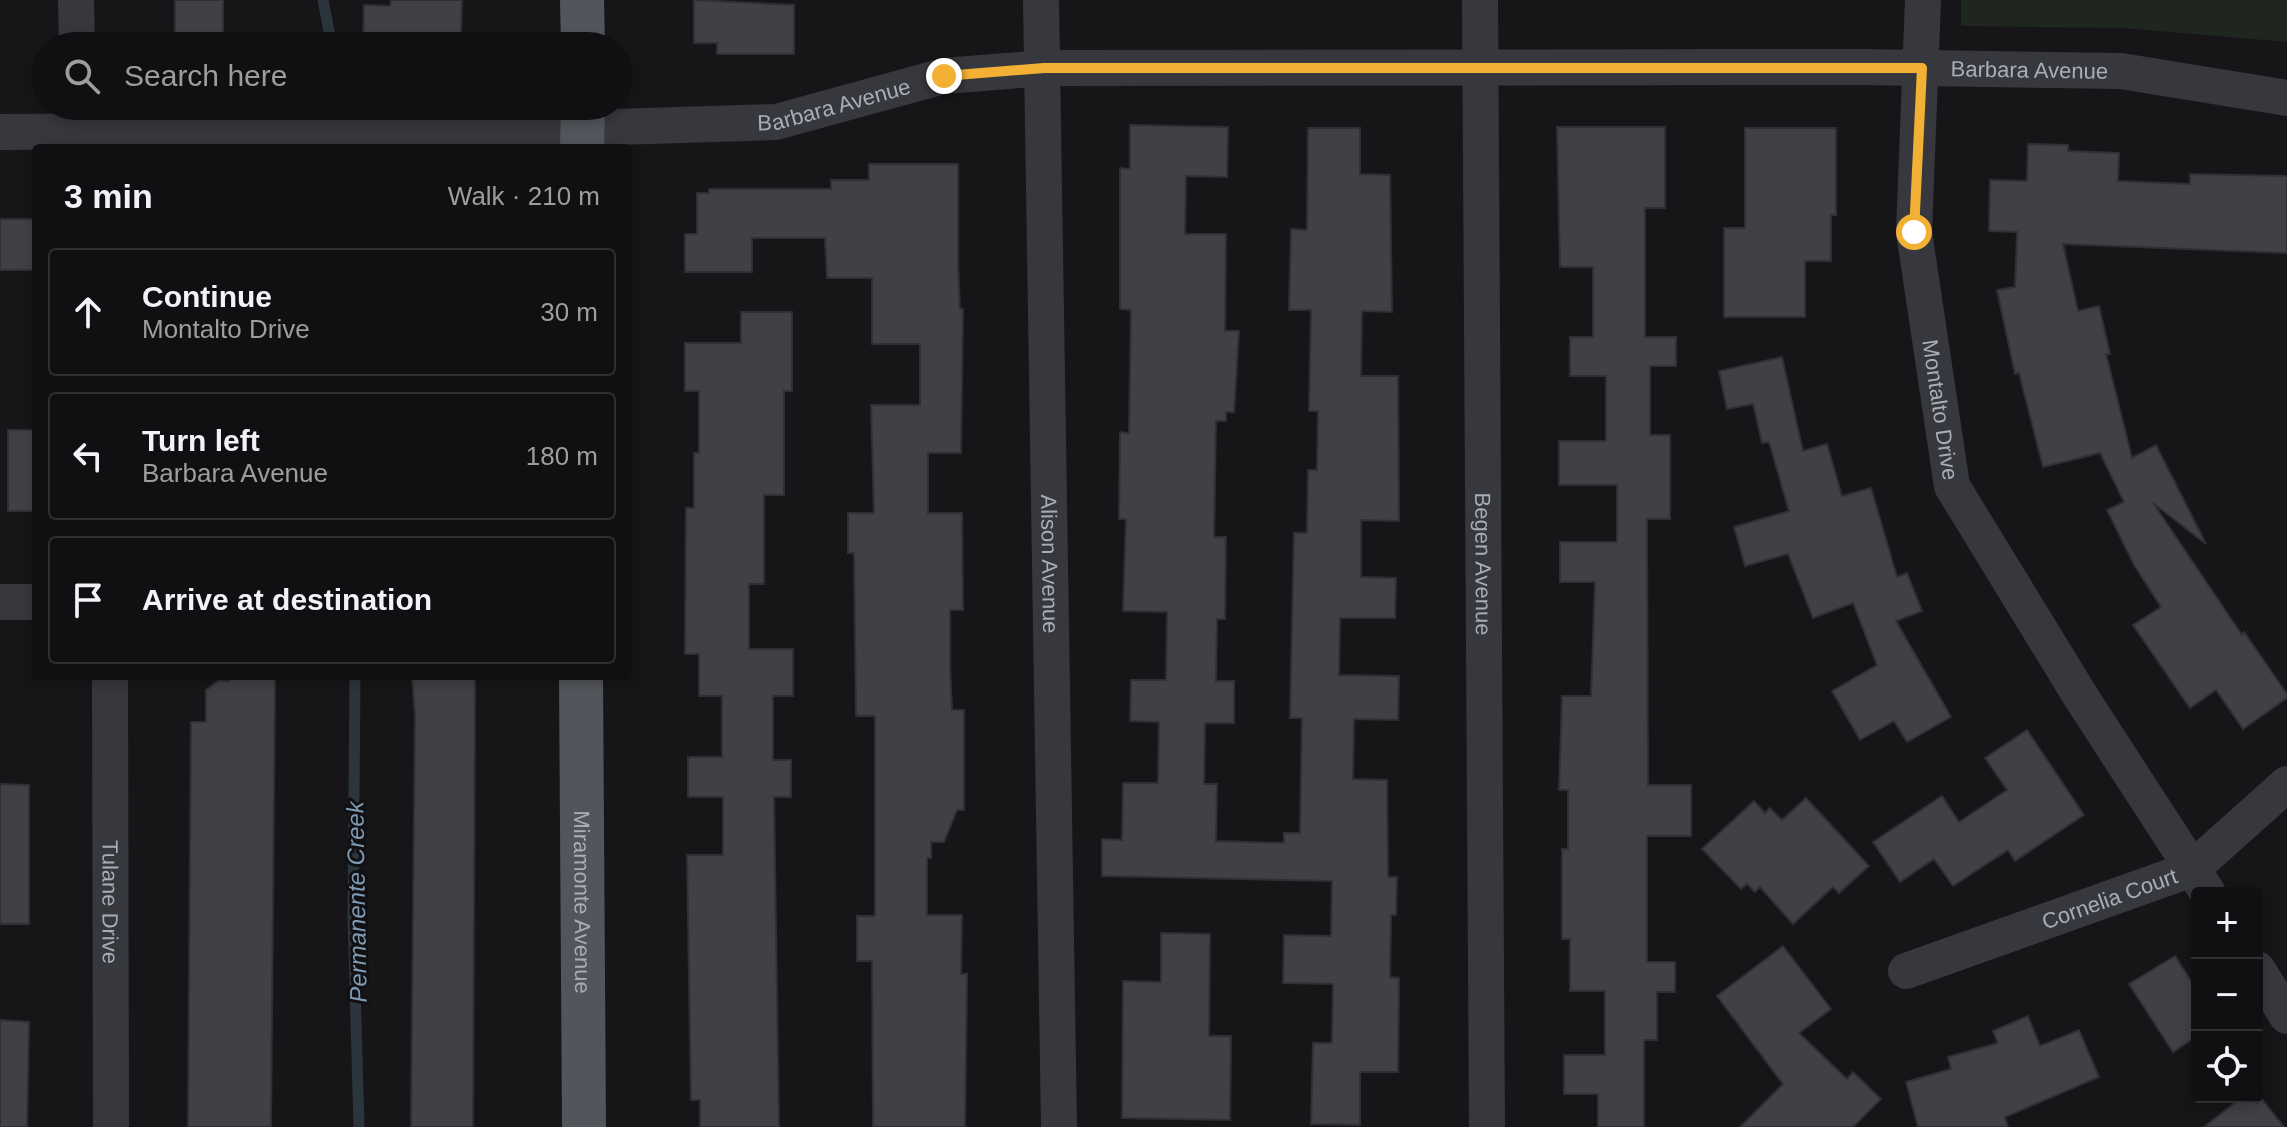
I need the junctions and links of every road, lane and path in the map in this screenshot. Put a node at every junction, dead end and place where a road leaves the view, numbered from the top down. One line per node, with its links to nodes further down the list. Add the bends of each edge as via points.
1 (76, 0): 6 (street)
2 (582, 0): 7 (main road)
3 (1041, 0): 8 (street, Alison Avenue)
4 (1480, 0): 9 (street, Begen Avenue)
5 (1923, 0): 10 (street, Montalto Drive)
6 (77, 32)
7 (583, 32)
8 (1044, 68): 9 (street, Barbara Avenue); 14 (street, Barbara Avenue, via 944,76 776,122); 27 (street, Alison Avenue)
9 (1480, 68): 10 (street, Barbara Avenue); 28 (street, Begen Avenue)
10 (1922, 68): 11 (street, Barbara Avenue, via 2121,71); 21 (street, Montalto Drive, via 1914,232 1952,486)
11 (2287, 98)
12 (74, 120): 15 (street, Barbara Avenue)
13 (143, 120): 14 (street, Barbara Avenue)
14 (582, 127)
15 (0, 132)
16 (0, 602): 17 (street)
17 (32, 602)
18 (110, 680): 25 (street, Tulane Drive)
19 (581, 680): 26 (main road, Miramonte Avenue)
20 (2287, 784): 21 (street, Cornelia Court)
21 (2200, 881): 22 (street, Cornelia Court)
22 (1906, 971)
23 (2263, 978): 24 (street)
24 (2287, 1016)
25 (111, 1127)
26 (584, 1127)
27 (1059, 1127)
28 (1487, 1127)

